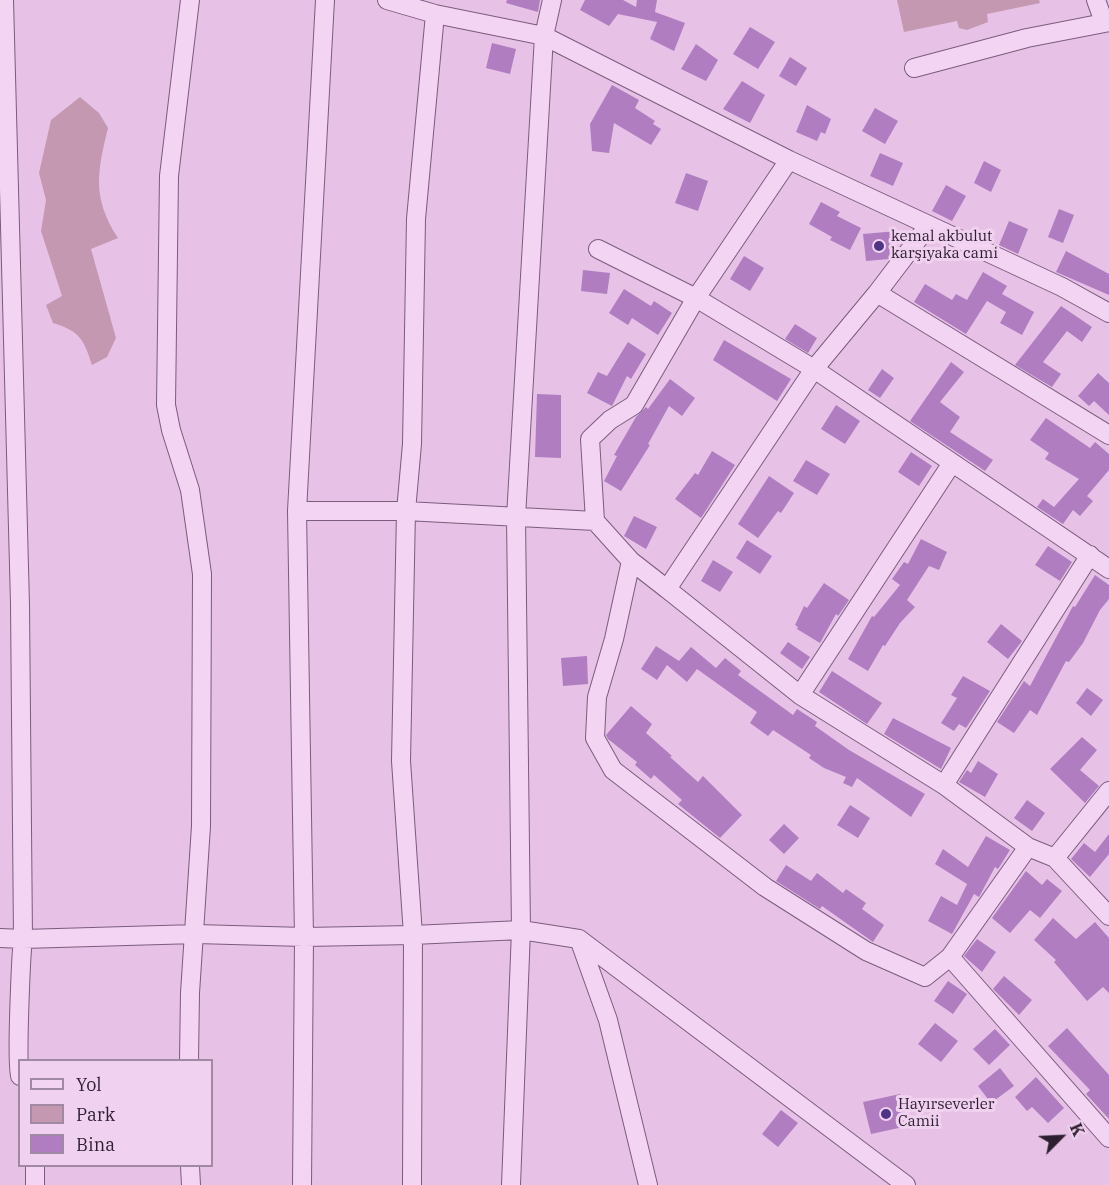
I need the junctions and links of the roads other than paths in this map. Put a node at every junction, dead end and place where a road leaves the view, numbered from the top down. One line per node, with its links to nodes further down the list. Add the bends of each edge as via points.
1 (4, 0): 14 (street)
2 (190, 0): 36 (street, via 169,176 166,405 190,490 202,574 201,826)
3 (325, 0): 21 (street)
4 (387, 0): 7 (street)
5 (552, 0): 9 (street)
6 (1096, 0): 8 (street)
7 (435, 14): 9 (street); 22 (street, via 416,219 412,444)
8 (1106, 22): 10 (street)
9 (544, 36): 11 (street); 23 (street)
10 (914, 68)
11 (789, 160): 12 (street); 16 (street)
12 (928, 226): 15 (street); 17 (street, via 1062,287)
13 (598, 249): 16 (street)
14 (6, 288): 40 (street, via 20,604)
15 (878, 293): 18 (street); 19 (street)
16 (696, 298): 18 (street); 24 (street, via 634,405 590,439)
17 (1109, 313)
18 (814, 369): 20 (street); 28 (street)
19 (1109, 435)
20 (952, 463): 25 (street); 29 (street)
21 (297, 511): 22 (street); 38 (street)
22 (406, 511): 23 (street); 37 (street, via 401,761)
23 (516, 517): 24 (street); 35 (street)
24 (595, 521): 26 (street)
25 (1090, 555): 27 (street); 30 (street)
26 (631, 561): 28 (street); 42 (street, via 597,697 595,738 613,770 765,887 867,951 925,977)
27 (1109, 569)
28 (667, 589): 29 (street)
29 (800, 695): 30 (street)
30 (944, 785): 32 (street)
31 (1109, 791): 33 (street)
32 (1028, 847): 33 (street); 42 (street)
33 (1055, 858): 34 (street)
34 (1109, 916)
35 (521, 930): 37 (street); 41 (street); 52 (street)
36 (196, 934): 38 (street); 40 (street); 44 (street)
37 (412, 935): 38 (street); 51 (street)
38 (304, 937): 50 (street)
39 (0, 938): 40 (street)
40 (23, 939): 43 (street)
41 (579, 939): 53 (street, via 609,1020); 54 (street)
42 (950, 957): 45 (street)
43 (18, 1059)
44 (189, 1059)
45 (1109, 1138)
46 (34, 1167): 48 (street)
47 (190, 1167): 49 (street)
48 (35, 1185)
49 (191, 1185)
50 (302, 1185)
51 (412, 1185)
52 (511, 1185)
53 (648, 1185)
54 (906, 1185)

